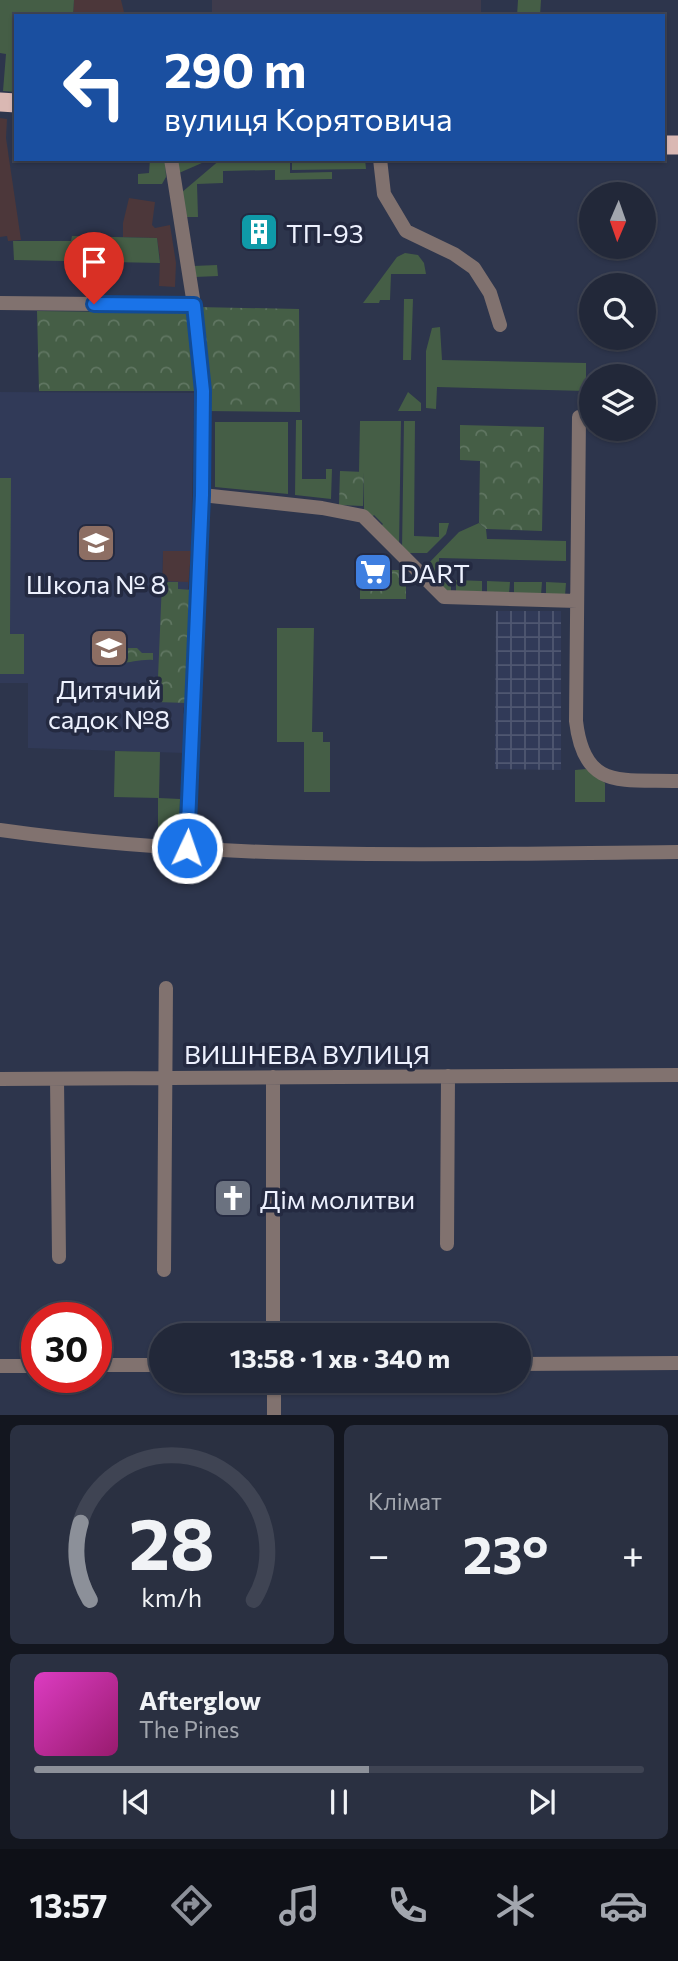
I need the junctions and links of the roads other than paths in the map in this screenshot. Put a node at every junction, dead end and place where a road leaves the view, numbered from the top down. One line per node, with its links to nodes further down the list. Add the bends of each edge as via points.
1 (171, 161): 4 (street)
2 (380, 161): 5 (street, via 384,194 407,231 474,268 490,293)
3 (0, 303): 4 (street)
4 (194, 305): 7 (street, via 203,391)
5 (500, 325)
6 (579, 417): 8 (street)
7 (202, 495): 8 (street, via 360,515 444,597); 11 (street)
8 (577, 601): 9 (street, via 576,721 586,760 609,778)
9 (678, 781)
10 (0, 830): 11 (street)
11 (187, 848): 12 (street, via 355,854)
12 (678, 852)
13 (166, 988): 17 (street, ВИШНЕВА ВУЛИЦЯ)
14 (678, 1075): 15 (street, ВИШНЕВА ВУЛИЦЯ)
15 (448, 1076): 16 (street, ВИШНЕВА ВУЛИЦЯ); 20 (street, ВИШНЕВА ВУЛИЦЯ)
16 (272, 1077): 17 (street, ВИШНЕВА ВУЛИЦЯ); 23 (street)
17 (166, 1078): 19 (street, ВИШНЕВА ВУЛИЦЯ); 22 (street, ВИШНЕВА ВУЛИЦЯ)
18 (0, 1079): 19 (street, ВИШНЕВА ВУЛИЦЯ)
19 (57, 1079): 21 (street)
20 (447, 1244)
21 (59, 1257)
22 (164, 1270)
23 (273, 1323)
24 (678, 1363): 25 (street)
25 (531, 1364)
26 (112, 1365): 27 (street)
27 (149, 1365)
28 (0, 1366): 29 (street)
29 (21, 1366)
30 (274, 1393): 31 (street)
31 (274, 1415)

